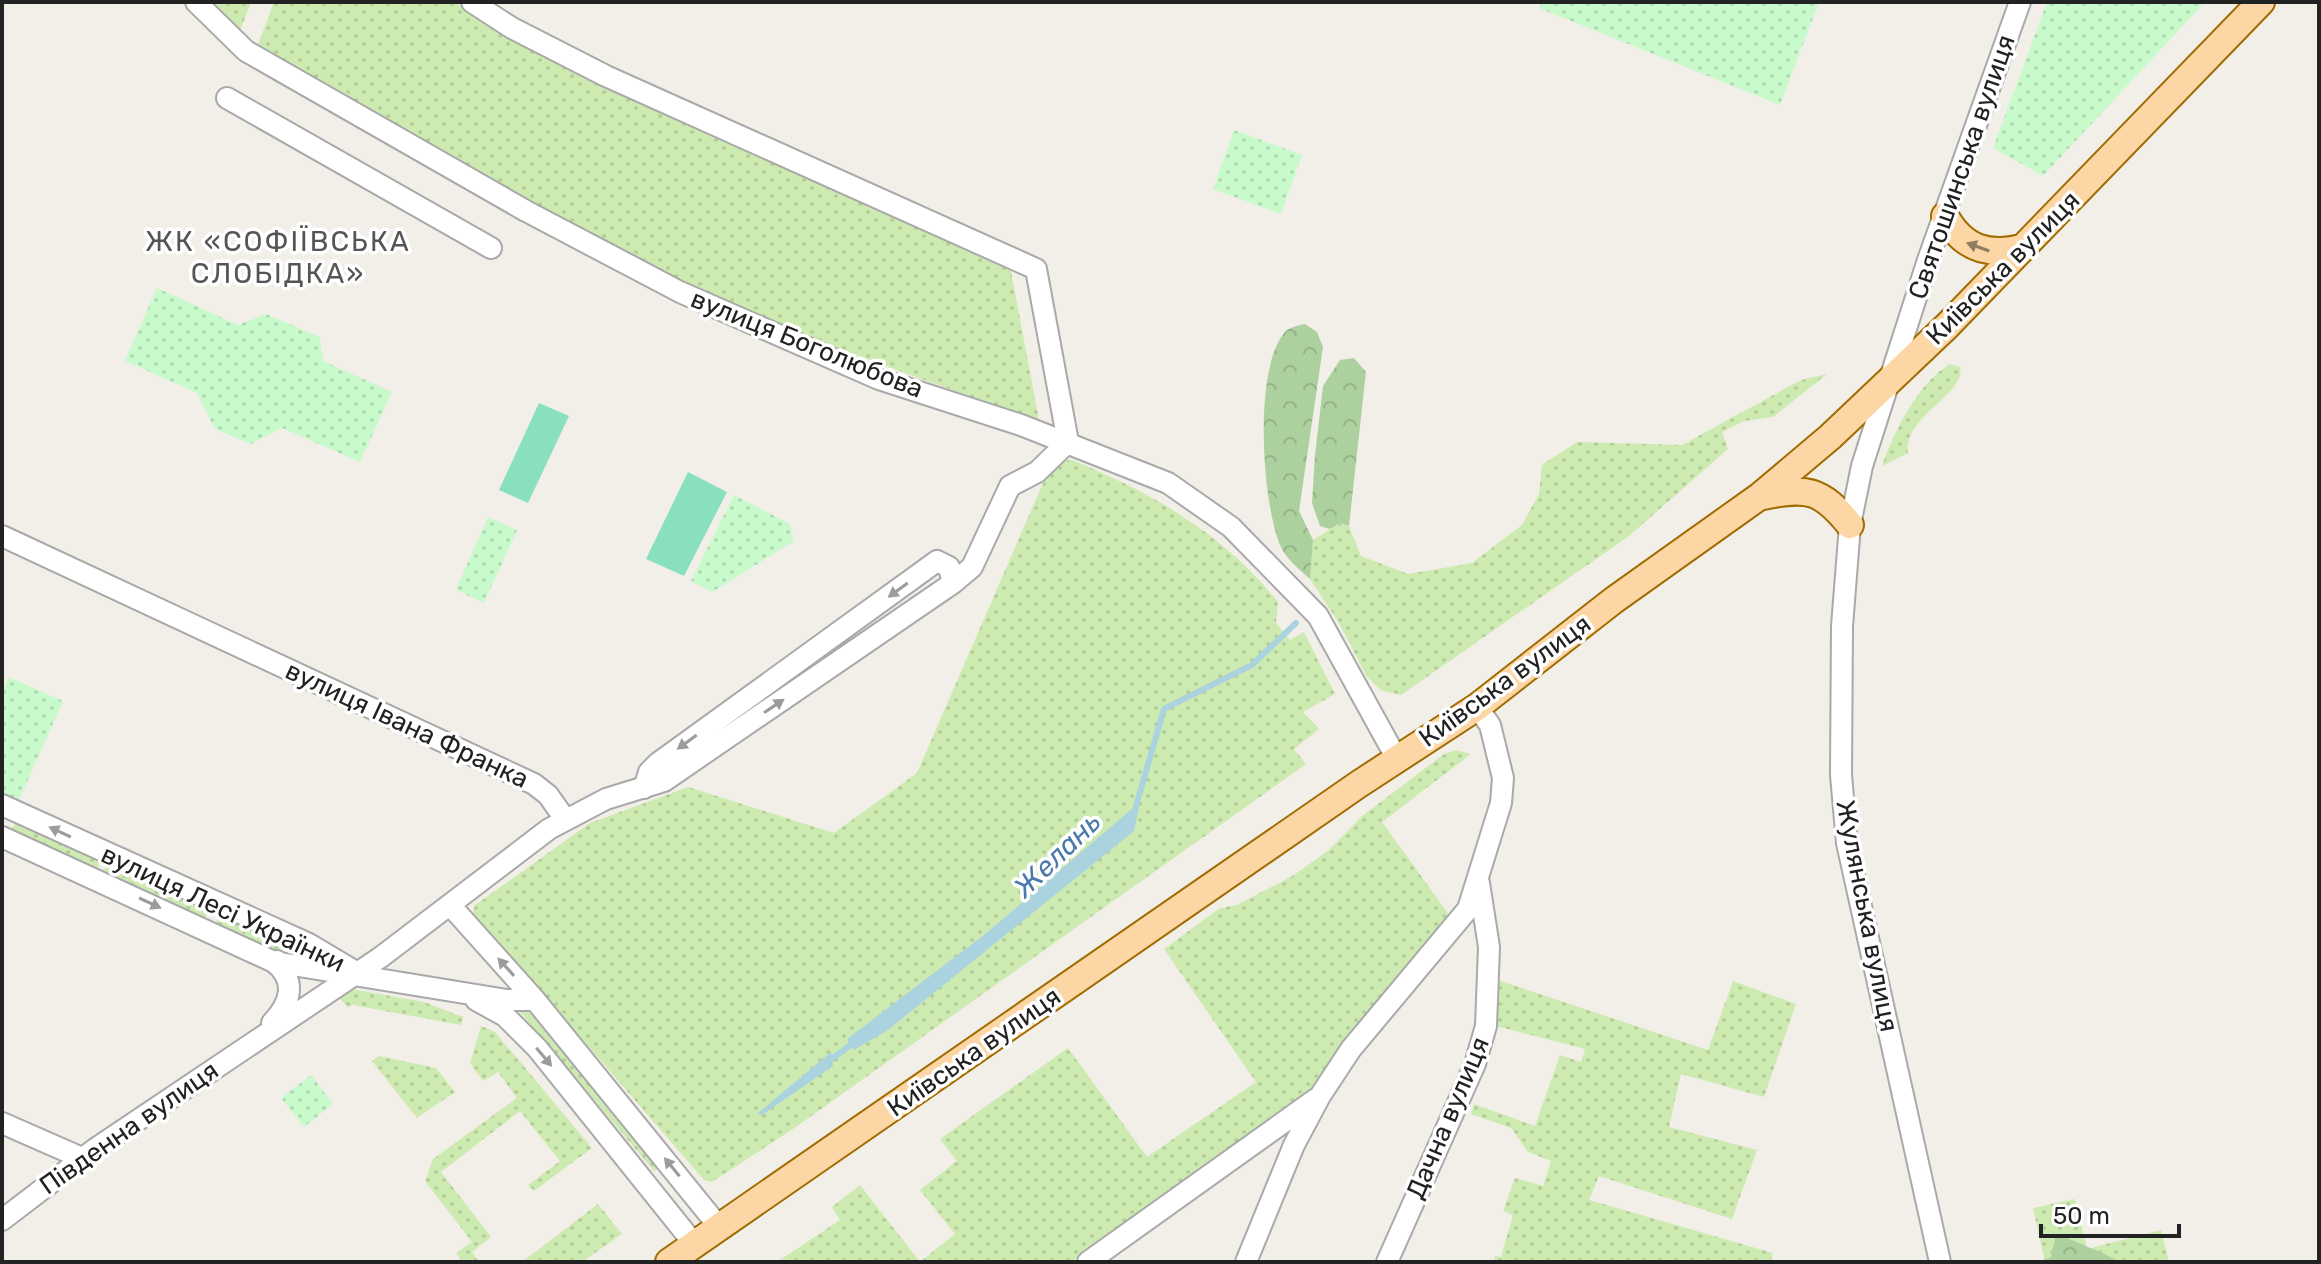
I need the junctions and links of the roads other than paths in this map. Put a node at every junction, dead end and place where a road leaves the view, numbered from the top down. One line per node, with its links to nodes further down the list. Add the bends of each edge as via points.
1 (196, 2): 10 (street, вулиця Боголюбова, via 246,51 680,292 879,379)
2 (472, 2): 10 (street, via 606,76 1036,269)
3 (2020, 2): 6 (street, Святошинська вулиця)
4 (2261, 2): 7 (main road, Київська вулиця)
5 (227, 98): 8 (street)
6 (1945, 216): 7 (main road, one-way to 6, via 1986,252 1960,239); 9 (street, Святошинська вулиця)
7 (2025, 247): 9 (main road, Київська вулиця)
8 (491, 248)
9 (1892, 378): 11 (main road, Київська вулиця); 12 (street, Жулянська вулиця, via 1862,466)
10 (1068, 442): 15 (street, вулиця Боголюбова, via 1168,483 1231,527 1318,616); 17 (street, via 1037,472 1010,486 972,567 953,583 949,567 937,561 658,763 644,788)
11 (1760, 496): 12 (main road, via 1792,490 1817,494); 14 (main road, Київська вулиця)
12 (1850, 525): 37 (street, Жулянська вулиця, via 1842,626 1841,775 1847,843)
13 (2, 536): 17 (street, вулиця Івана Франка, via 534,784)
14 (1477, 707): 15 (main road, Київська вулиця); 19 (street, via 1490,725 1503,778 1501,803)
15 (1397, 759): 31 (main road, Київська вулиця)
16 (2, 805): 21 (street, вулиця Лесі Українки, one-way to 16)
17 (565, 819): 20 (street)
18 (2, 837): 22 (street, вулиця Лесі Українки, one-way to 22)
19 (1478, 874): 27 (street, via 1468,909 1351,1049); 36 (street, Дачна вулиця, via 1489,947 1486,1026 1475,1064)
20 (450, 905): 23 (street); 25 (street, one-way to 20)
21 (288, 935): 22 (street, via 290,952); 23 (street, вулиця Лесі Українки)
22 (274, 962): 23 (street, вулиця Лесі Українки); 26 (street, Південна вулиця, via 290,988 279,1015)
23 (358, 974): 24 (street); 26 (street, Південна вулиця)
24 (462, 992): 25 (street); 32 (street, one-way to 32, via 505,1016 537,1048)
25 (535, 1000): 31 (street, one-way to 25)
26 (258, 1038): 29 (street, Південна вулиця)
27 (1320, 1096): 34 (street); 35 (street)
28 (2, 1123): 29 (street)
29 (84, 1159): 30 (street, Південна вулиця)
30 (2, 1220)
31 (720, 1228): 32 (main road, Київська вулиця)
32 (695, 1245): 33 (main road, Київська вулиця)
33 (669, 1262)
34 (1088, 1262)
35 (1246, 1262)
36 (1387, 1262)
37 (1940, 1262)

